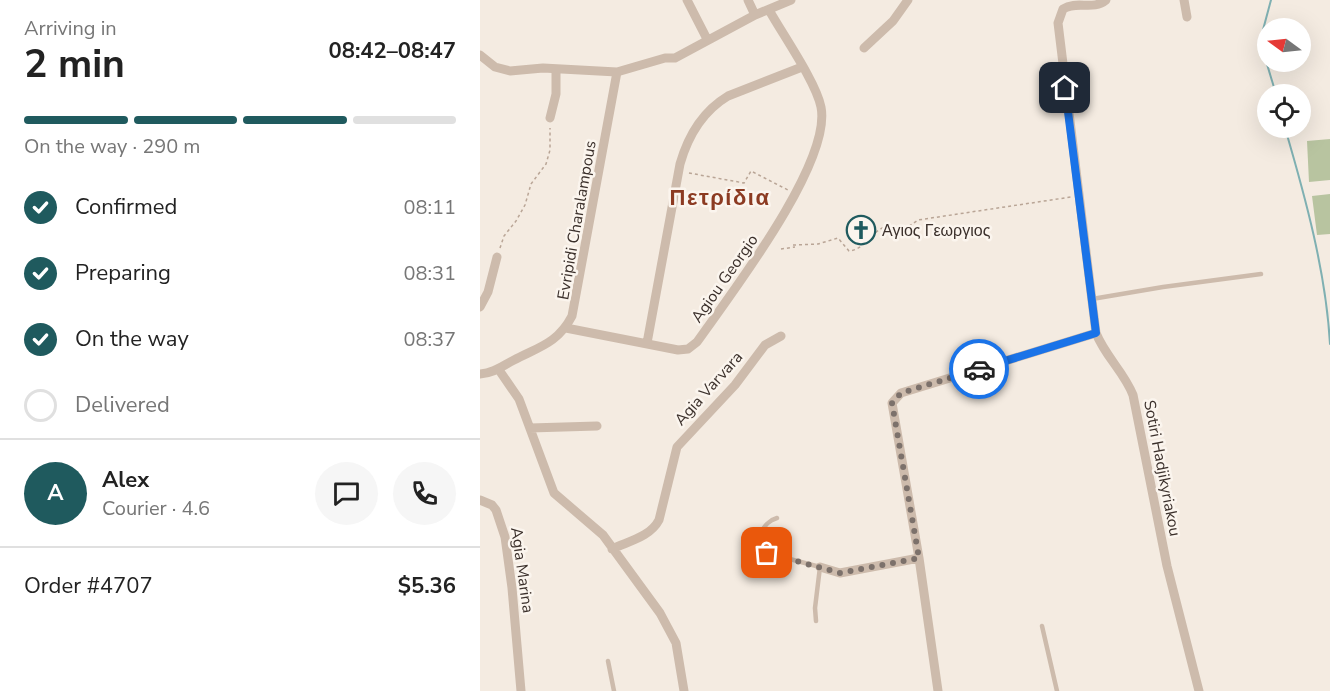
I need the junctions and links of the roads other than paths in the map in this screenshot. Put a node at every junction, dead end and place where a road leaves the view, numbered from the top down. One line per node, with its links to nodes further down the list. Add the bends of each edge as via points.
1 (687, 0): 10 (street)
2 (748, 0): 8 (street)
3 (791, 0): 7 (street)
4 (908, 0): 11 (street, via 894,21)
5 (1106, 0): 19 (street, Sotiri Hadjikyriakou, via 1094,6 1063,9 1058,23)
6 (1184, 0): 9 (street)
7 (769, 10): 8 (street); 13 (street, Agiou Georgio)
8 (754, 15): 10 (street)
9 (1187, 17)
10 (707, 39): 15 (street, via 675,58)
11 (864, 48)
12 (480, 55): 14 (street, via 502,70)
13 (802, 67): 24 (street, via 718,102 689,138 679,171); 24 (street, Agiou Georgio, via 817,94 822,119 814,150 776,230 697,342 683,350)
14 (556, 69): 15 (street); 16 (street, via 556,94)
15 (617, 72): 21 (street, Evripidi Charalampous, via 575,308)
16 (550, 118)
17 (497, 257): 20 (street)
18 (1261, 274): 19 (lane)
19 (1092, 299): 22 (street, Sotiri Hadjikyriakou)
20 (480, 307)
21 (566, 328): 24 (street, Agiou Georgio); 25 (street, via 548,344)
22 (1096, 333): 32 (street, via 897,396 892,407); 42 (street, Sotiri Hadjikyriakou, via 1133,395 1167,566)
23 (781, 336): 31 (street, Agia Varvara, via 765,345 735,385 677,447 655,527)
24 (647, 343)
25 (499, 370): 26 (street); 28 (street, via 519,399)
26 (480, 374)
27 (597, 426): 28 (street)
28 (530, 428): 31 (street, via 554,493 603,536)
29 (480, 500): 37 (street, Agia Marina, via 496,510 505,537)
30 (777, 518): 33 (lane, via 768,520 762,528 762,550)
31 (612, 549): 39 (street, via 670,630)
32 (919, 558): 33 (street, via 840,573); 40 (street)
33 (820, 567): 34 (lane)
34 (816, 621)
35 (1042, 627): 41 (lane)
36 (608, 661): 38 (lane)
37 (521, 691)
38 (614, 691)
39 (684, 691)
40 (938, 691)
41 (1058, 691)
42 (1199, 691)

